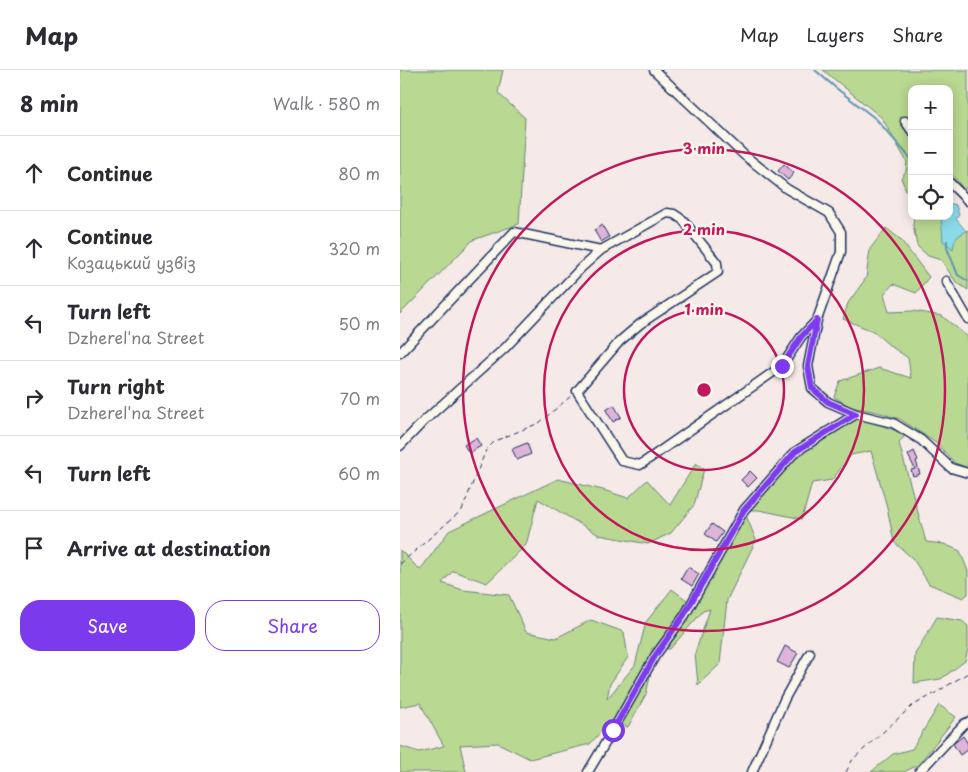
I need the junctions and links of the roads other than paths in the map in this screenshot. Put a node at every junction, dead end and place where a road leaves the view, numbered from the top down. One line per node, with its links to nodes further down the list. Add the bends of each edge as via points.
1 (654, 70): 9 (street, via 744,155 788,189 829,213 841,232 841,252)
2 (906, 121): 3 (street)
3 (911, 130)
4 (953, 186): 5 (street)
5 (968, 201)
6 (601, 250): 9 (street, via 667,213 674,214 683,220 717,263 718,272 626,335 577,391 622,461 640,465 782,366); 10 (street, via 514,232); 12 (street, via 505,348)
7 (946, 281): 8 (street)
8 (968, 319)
9 (817, 320): 11 (street, via 808,366 812,388 828,402)
10 (400, 353)
11 (856, 414): 13 (street, via 893,423 921,440 951,468); 16 (street, via 795,452 744,510)
12 (400, 446)
13 (968, 473)
14 (810, 653): 17 (street, via 785,698)
15 (968, 722): 18 (street)
16 (588, 772)
17 (752, 772)
18 (919, 772)

